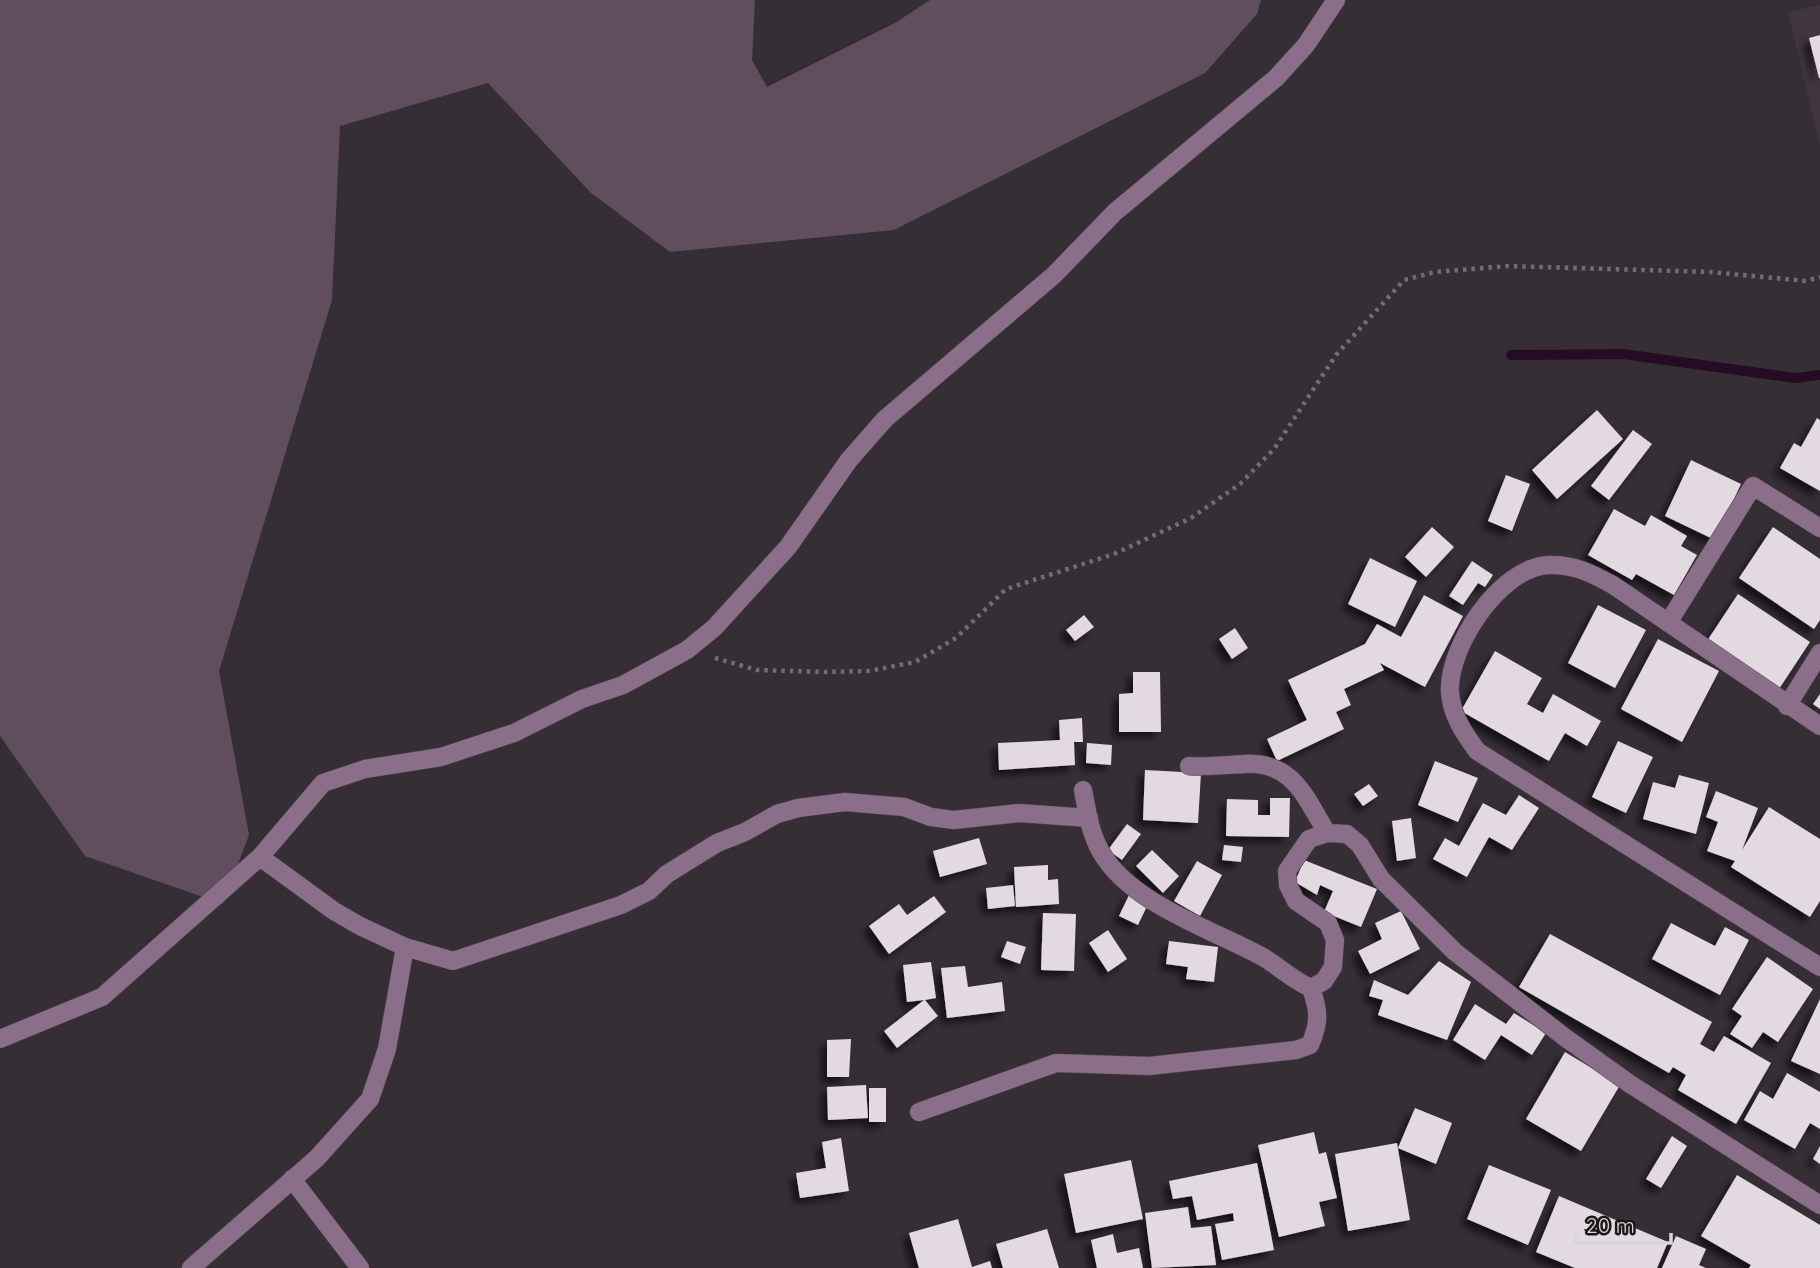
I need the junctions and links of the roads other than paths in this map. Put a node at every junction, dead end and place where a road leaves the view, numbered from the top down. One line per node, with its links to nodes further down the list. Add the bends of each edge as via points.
1 (1336, 0): 11 (street, via 1306,45 1276,78 1115,212 1054,275 885,419 849,460 788,547 714,628 687,650 623,685 582,699 514,733 441,757 365,769 323,783)
2 (1820, 528): 3 (street, via 1753,486)
3 (1668, 624): 5 (street); 13 (street, via 1581,567 1545,565 1511,578 1486,605 1453,662 1450,694 1458,725 1477,751)
4 (1820, 653): 5 (street)
5 (1787, 706): 6 (street)
6 (1820, 726)
7 (1189, 766): 10 (street, via 1279,768 1297,784)
8 (1083, 790): 9 (street)
9 (1089, 818): 12 (street, via 1019,813 954,820 904,807 819,804 777,814 717,843 621,905 472,957 438,959); 14 (street, via 1101,853 1136,888)
10 (1327, 833): 14 (street, via 1309,839 1287,871 1296,901 1328,923 1335,940 1333,967 1324,981); 18 (street, via 1347,834 1360,845 1381,879 1455,952 1563,1036)
11 (260, 857): 12 (street, via 334,911); 15 (street, via 102,997)
12 (405, 947): 17 (street, via 387,1049 370,1099 337,1139)
13 (1820, 967)
14 (1311, 988): 16 (street, via 1319,1024 1310,1045 1296,1050 1149,1066 1056,1063)
15 (0, 1039)
16 (919, 1112)
17 (292, 1179): 19 (street); 20 (street)
18 (1820, 1205)
19 (191, 1268)
20 (360, 1268)

